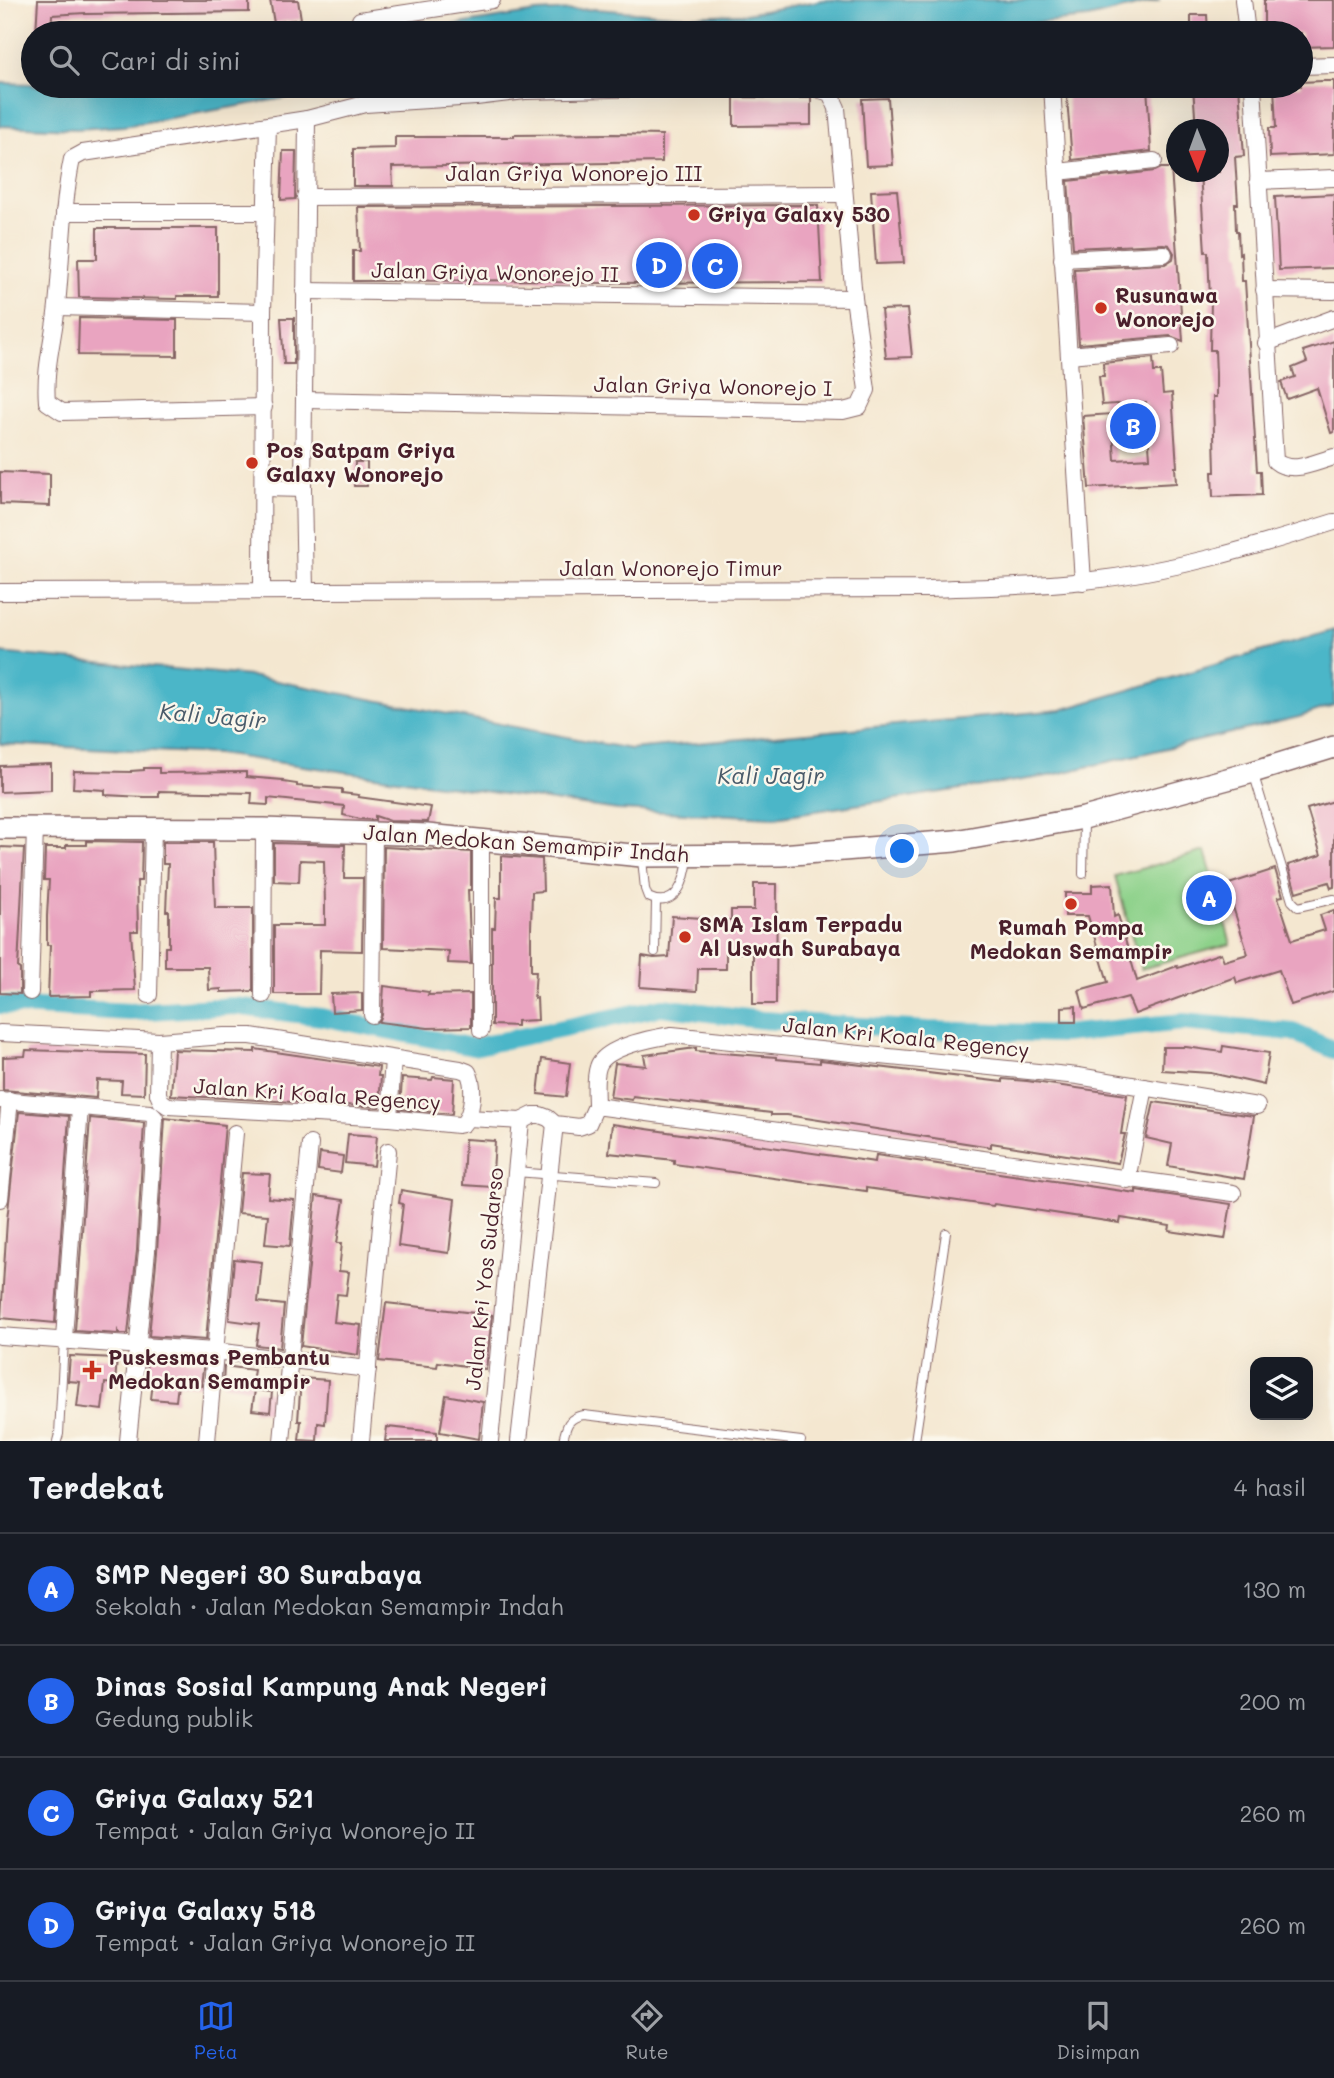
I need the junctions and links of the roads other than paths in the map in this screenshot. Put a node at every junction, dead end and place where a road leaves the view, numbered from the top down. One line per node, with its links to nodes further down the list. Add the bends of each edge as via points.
1 (492, 0): 3 (street)
2 (1243, 0): 4 (street)
3 (360, 20)
4 (1246, 21)
5 (1334, 65): 6 (street)
6 (1313, 66)
7 (460, 98): 11 (street, Jalan Griya Wonorejo I, via 365,104)
8 (832, 98): 17 (street, Jalan Griya Wonorejo I)
9 (1053, 98): 14 (street)
10 (1254, 98): 16 (street)
11 (306, 119): 12 (street); 18 (street)
12 (268, 125): 19 (street, via 83,153 72,159); 20 (street)
13 (1154, 161): 14 (street)
14 (1058, 172): 22 (street)
15 (1334, 178): 16 (street)
16 (1258, 181): 23 (street)
17 (844, 194): 18 (street, Jalan Griya Wonorejo III); 26 (street, Jalan Griya Wonorejo I)
18 (305, 197): 24 (street)
19 (64, 212): 20 (street); 27 (street)
20 (265, 212): 28 (street)
21 (1164, 254): 22 (street)
22 (1062, 259): 32 (street)
23 (1264, 290): 25 (street); 30 (street)
24 (304, 291): 26 (street, Jalan Griya Wonorejo II); 33 (street)
25 (1334, 291)
26 (854, 298): 33 (street, Jalan Griya Wonorejo I, via 867,390 859,407 843,411)
27 (57, 307): 28 (street); 34 (street, via 46,385 47,402 62,411)
28 (263, 312): 34 (street)
29 (1334, 318): 30 (street)
30 (1266, 343): 35 (street, via 1275,461 1294,469)
31 (1171, 346): 32 (street)
32 (1069, 355): 39 (street)
33 (305, 400): 37 (street)
34 (264, 407): 36 (street)
35 (1334, 457)
36 (263, 488): 37 (street); 40 (street)
37 (303, 489): 41 (street)
38 (1334, 522): 39 (street, Jalan Wonorejo Timur, via 1241,552)
39 (1083, 582): 41 (street, Jalan Wonorejo Timur, via 914,589)
40 (262, 591): 41 (street, Jalan Wonorejo Timur); 42 (street, Jalan Wonorejo Timur)
41 (305, 591)
42 (0, 592)
43 (1334, 747): 44 (street, Jalan Medokan Semampir Indah)
44 (1253, 772): 45 (street, Jalan Medokan Semampir Indah); 55 (lane, via 1292,901 1298,907)
45 (1084, 818): 53 (street, Jalan Medokan Semampir Indah, via 955,841 781,855); 54 (lane)
46 (0, 828): 47 (street, Jalan Medokan Semampir Indah)
47 (35, 828): 48 (street, Jalan Medokan Semampir Indah); 58 (street)
48 (153, 828): 49 (street, Jalan Medokan Semampir Indah); 59 (street)
49 (264, 829): 50 (street, Jalan Medokan Semampir Indah); 60 (street)
50 (373, 833): 51 (street, Jalan Medokan Semampir Indah); 61 (street)
51 (481, 839): 52 (street, Jalan Medokan Semampir Indah); 62 (street)
52 (642, 856): 53 (street, Jalan Medokan Semampir Indah); 56 (lane, via 645,889)
53 (688, 856): 56 (lane, via 680,889 668,900)
54 (1083, 874)
55 (1334, 899)
56 (656, 901): 57 (lane)
57 (655, 952)
58 (30, 992)
59 (149, 995)
60 (263, 995)
61 (372, 1015)
62 (481, 1030)
63 (0, 1033): 64 (street)
64 (159, 1041): 65 (street, via 251,1037); 71 (street, Jalan Kri Koala Regency, via 158,1094 168,1106)
65 (393, 1059): 71 (street); 72 (street, via 468,1072 473,1081)
66 (1145, 1087): 68 (street, Jalan Kri Koala Regency, via 1078,1076 672,1035 649,1038 604,1058 597,1070); 69 (street, Jalan Kri Koala Regency); 80 (street)
67 (5, 1100): 70 (street); 83 (street)
68 (596, 1106): 74 (street, Jalan Kri Koala Regency, via 585,1127); 80 (street)
69 (1257, 1106)
70 (80, 1107): 88 (street); 89 (street, via 150,1112 155,1118)
71 (389, 1118): 72 (street, Jalan Kri Koala Regency)
72 (466, 1121): 73 (street, Jalan Kri Koala Regency)
73 (521, 1121): 74 (street, Jalan Kri Koala Regency, via 540,1115); 78 (street, Jalan Kri Yos Sudarso)
74 (555, 1124): 79 (street)
75 (234, 1133): 90 (street)
76 (310, 1144): 91 (street)
77 (388, 1151): 92 (street)
78 (516, 1172): 79 (lane); 85 (street, Jalan Kri Yos Sudarso)
79 (549, 1173): 81 (lane); 86 (street)
80 (1126, 1180): 82 (street)
81 (656, 1183)
82 (1233, 1193)
83 (0, 1199)
84 (946, 1233): 102 (lane)
85 (505, 1289): 86 (street); 98 (street, Jalan Kri Yos Sudarso)
86 (536, 1292): 99 (street)
87 (0, 1336): 88 (street)
88 (64, 1339): 89 (street); 93 (lane)
89 (137, 1345): 90 (street); 94 (street)
90 (214, 1352): 91 (street); 95 (street)
91 (289, 1361): 92 (street); 96 (street)
92 (368, 1369): 97 (street)
93 (57, 1441)
94 (128, 1441)
95 (207, 1441)
96 (282, 1441)
97 (361, 1441)
98 (490, 1441)
99 (519, 1441)
100 (564, 1441): 101 (lane, via 568,1422 584,1415)
101 (801, 1441)
102 (915, 1441)

